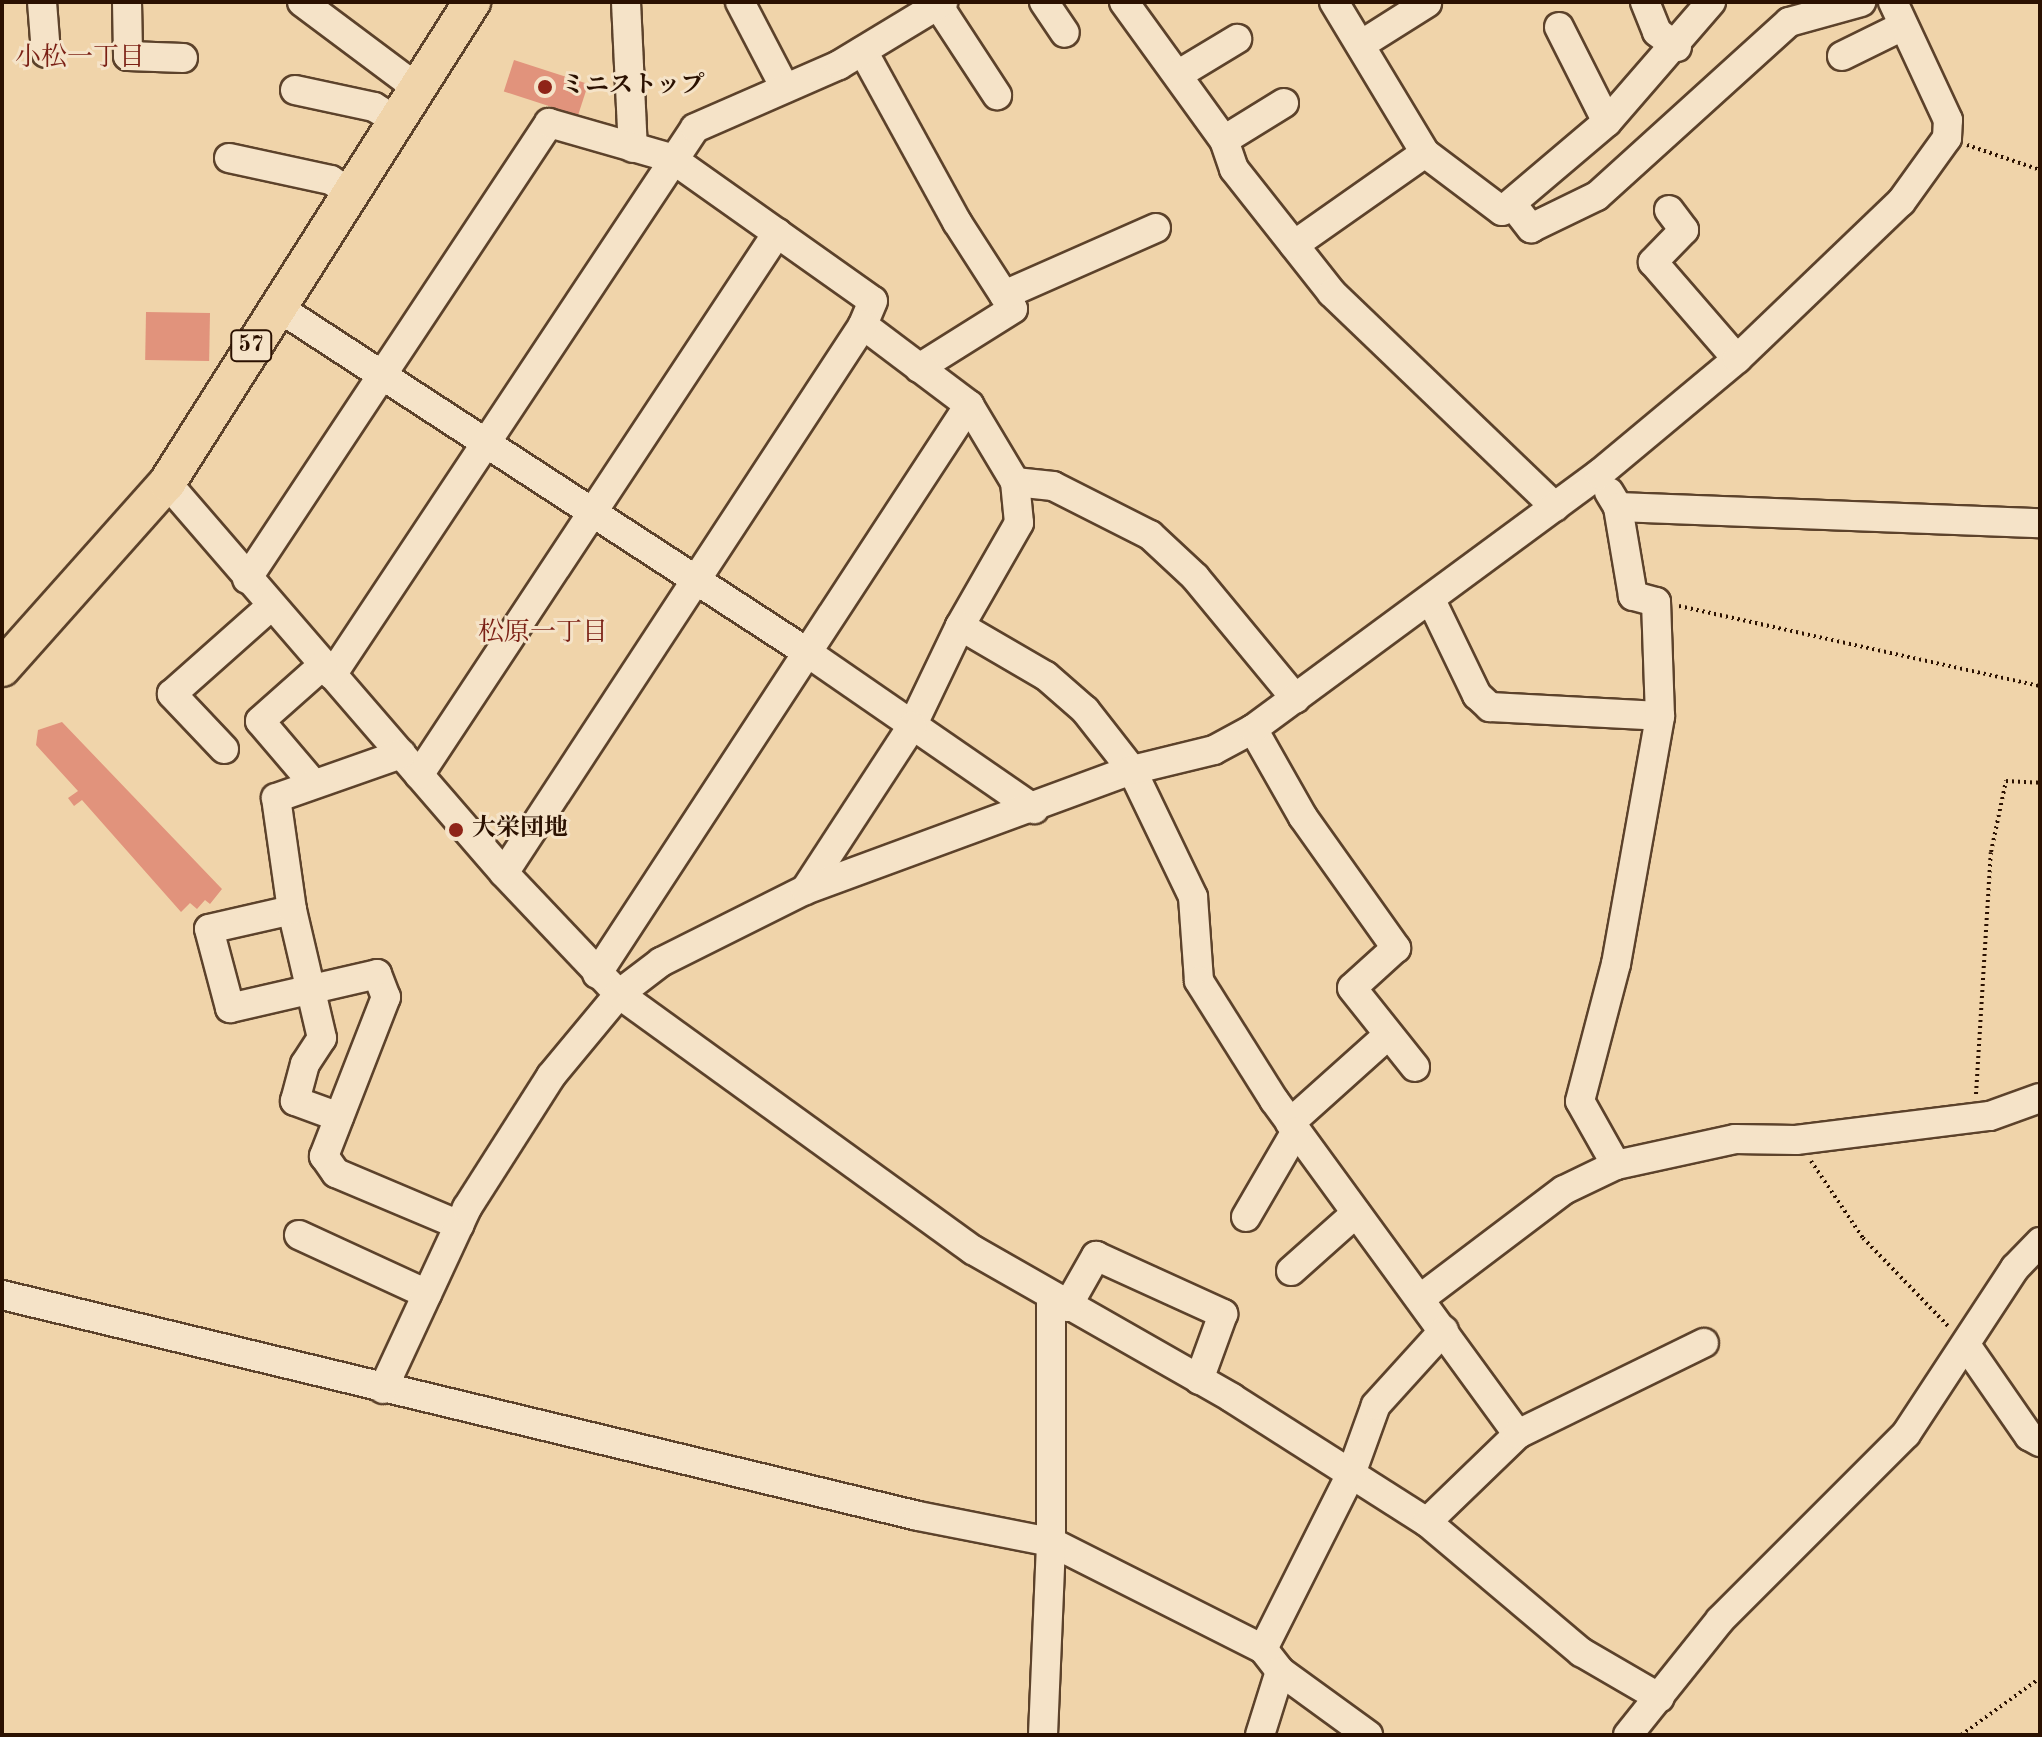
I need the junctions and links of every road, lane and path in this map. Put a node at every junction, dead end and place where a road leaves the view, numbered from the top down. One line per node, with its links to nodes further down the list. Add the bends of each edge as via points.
1 (42, 2): 22 (street)
2 (127, 2): 24 (street, via 128,56)
3 (302, 2): 26 (street)
4 (472, 2): 26 (main road, 57)
5 (626, 2): 35 (street)
6 (740, 2): 27 (street)
7 (1044, 2): 17 (street)
8 (1334, 2): 19 (street)
9 (1645, 2): 20 (street, via 1657,32)
10 (1711, 2): 20 (street)
11 (1861, 2): 41 (street, via 1789,22 1597,196 1531,228)
12 (1129, 3): 25 (street)
13 (1427, 3): 19 (street)
14 (941, 4): 21 (street); 29 (street)
15 (1898, 14): 23 (street); 33 (street, via 1948,120)
16 (1559, 27): 32 (street)
17 (1065, 33)
18 (1237, 39): 25 (street)
19 (1362, 44): 36 (street)
20 (1677, 47): 32 (street)
21 (863, 51): 27 (street); 46 (street, via 957,222)
22 (46, 53)
23 (1842, 56)
24 (183, 58)
25 (1179, 74): 34 (street)
26 (417, 88): 31 (main road, 57)
27 (785, 88): 38 (street, via 695,128)
28 (295, 90): 31 (street, via 374,107)
29 (997, 95)
30 (1284, 103): 34 (street)
31 (396, 120): 40 (main road, 57)
32 (1607, 122): 41 (street)
33 (1947, 138): 39 (path); 49 (street, via 1901,202)
34 (1224, 140): 45 (street, via 1234,169)
35 (633, 148): 38 (street); 51 (street, via 549,123)
36 (1425, 153): 41 (street, via 1502,211); 45 (street)
37 (229, 158): 40 (street, via 331,180)
38 (671, 158): 44 (street); 53 (street)
39 (2040, 170)
40 (349, 193): 47 (main road, 57)
41 (1512, 204)
42 (1669, 210): 49 (street, via 1684,230 1653,262)
43 (1156, 228): 46 (street)
44 (777, 233): 48 (street, via 873,301); 59 (street)
45 (1294, 245): 57 (street, via 1332,293)
46 (1004, 295): 50 (street, via 1013,309)
47 (276, 306): 51 (street); 56 (main road, 57)
48 (863, 325): 50 (street); 62 (street)
49 (1737, 359): 54 (street)
50 (919, 368): 52 (street)
51 (382, 375): 53 (street); 61 (street)
52 (969, 405): 55 (street); 67 (street)
53 (485, 443): 59 (street); 69 (street)
54 (1599, 474): 57 (street); 58 (street)
55 (1015, 482): 66 (street, via 1019,523); 71 (street, via 1053,486 1150,535 1195,577)
56 (167, 483): 61 (street); 68 (main road, 57)
57 (1555, 507): 63 (street)
58 (1618, 507): 60 (street); 64 (street, via 1633,596)
59 (593, 513): 62 (street); 76 (street)
60 (2040, 523)
61 (247, 579): 65 (street)
62 (696, 581): 67 (street); 81 (street)
63 (1431, 600): 71 (street); 72 (street, via 1477,695 1490,707)
64 (1656, 602): 70 (path); 72 (street)
65 (271, 606): 69 (street); 75 (street, via 172,694)
66 (960, 626): 73 (street); 77 (street, via 1046,676 1085,710)
67 (808, 653): 73 (street); 84 (street)
68 (2, 668)
69 (327, 670): 76 (street); 78 (street, via 260,721)
70 (2040, 686)
71 (1296, 699): 74 (street)
72 (1660, 716): 94 (street, via 1616,964 1580,1101)
73 (912, 726): 80 (street); 82 (street)
74 (1253, 729): 77 (street, via 1214,750); 87 (street, via 1303,817 1396,948 1352,988)
75 (224, 749)
76 (410, 765): 78 (street); 81 (street)
77 (1132, 770): 80 (street); 92 (street, via 1193,897 1199,981)
78 (312, 782): 83 (street, via 276,798)
79 (2040, 783): 91 (path, via 2006,781 1991,852)
80 (1034, 809): 82 (street)
81 (504, 873): 84 (street)
82 (805, 890): 86 (street, via 661,962)
83 (292, 910): 85 (street); 85 (street, via 209,929 230,1008)
84 (597, 974): 86 (street)
85 (308, 988): 90 (street, via 322,1038 305,1064 295,1101); 90 (street, via 377,974 386,997)
86 (619, 994): 97 (street, via 551,1076); 104 (street, via 947,1231)
87 (1388, 1035): 88 (street); 92 (street)
88 (1415, 1067)
89 (2040, 1098): 91 (street)
90 (339, 1117): 97 (street, via 324,1156 336,1173)
91 (1974, 1118): 93 (street)
92 (1293, 1127): 95 (street); 96 (street)
93 (1796, 1140): 94 (street, via 1735,1139); 107 (path, via 1863,1238)
94 (1616, 1165): 103 (street, via 1564,1190)
95 (1356, 1213): 100 (street); 103 (street)
96 (1246, 1217)
97 (459, 1225): 101 (street)
98 (299, 1235): 101 (street)
99 (2040, 1242): 107 (street, via 2015,1268)
100 (1291, 1271)
101 (427, 1294): 109 (street)
102 (2, 1295): 109 (street)
103 (1421, 1298): 105 (street)
104 (1059, 1302): 108 (street); 108 (street, via 1096,1256 1223,1314); 114 (street)
105 (1444, 1330): 110 (street); 112 (street, via 1376,1405)
106 (1704, 1343): 110 (street)
107 (1966, 1345): 111 (street, via 2029,1436); 117 (street, via 1906,1434 1720,1620)
108 (1199, 1380): 112 (street)
109 (383, 1389): 114 (street, via 918,1516)
110 (1518, 1434): 113 (street)
111 (2040, 1442)
112 (1351, 1474): 113 (street); 115 (street)
113 (1427, 1522): 117 (street, via 1581,1652)
114 (1051, 1542): 115 (street); 118 (street)
115 (1271, 1660): 119 (street); 120 (street)
116 (2040, 1678): 121 (path)
117 (1646, 1722)
118 (1043, 1735)
119 (1260, 1735)
120 (1368, 1735)
121 (1961, 1735)

